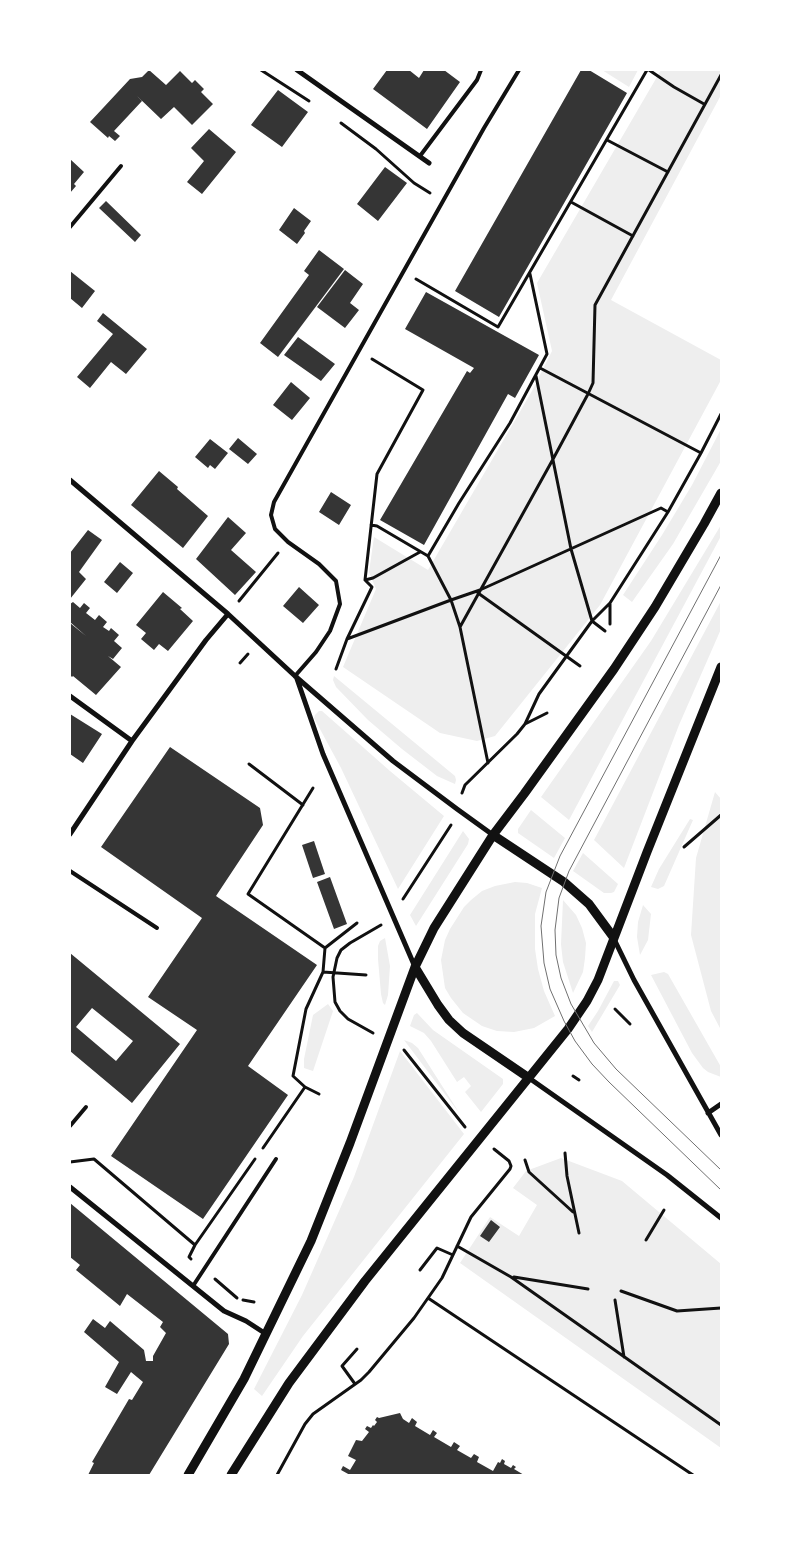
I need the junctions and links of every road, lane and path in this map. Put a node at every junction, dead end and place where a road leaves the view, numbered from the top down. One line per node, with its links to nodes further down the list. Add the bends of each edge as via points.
1 (262, 70): 8 (path)
2 (297, 70): 11 (street)
3 (481, 70): 11 (lane, via 477,80)
4 (519, 70): 32 (lane, via 274,502 275,529)
5 (648, 70): 7 (path); 10 (path)
6 (721, 75): 7 (path)
7 (704, 104): 14 (path)
8 (316, 105)
9 (338, 122): 15 (path, via 376,149)
10 (607, 140): 14 (path); 16 (path)
11 (420, 156): 12 (street)
12 (428, 163)
13 (121, 166): 17 (lane)
14 (668, 172): 18 (path)
15 (414, 183)
16 (571, 202): 18 (path); 19 (path)
17 (70, 226)
18 (633, 236): 24 (path, via 595,305 592,383)
19 (530, 274): 20 (path, via 498,327); 22 (path, via 547,354)
20 (411, 276)
21 (367, 357): 31 (path, via 423,390 377,474)
22 (540, 368): 23 (path); 24 (path)
23 (536, 376): 27 (path); 35 (path)
24 (588, 394): 26 (path); 27 (path)
25 (721, 414): 26 (path)
26 (701, 454): 30 (path)
27 (552, 461): 33 (path); 37 (path)
28 (70, 480): 41 (street)
29 (721, 493): 64 (street, via 655,607 614,669)
30 (668, 512): 33 (path, via 662,508); 40 (path)
31 (371, 525): 34 (path); 36 (path)
32 (288, 542): 39 (path); 51 (lane, via 336,581 340,604 330,632)
33 (571, 549): 37 (path); 42 (path)
34 (420, 552): 35 (path); 36 (path)
35 (428, 556): 38 (path)
36 (365, 580): 46 (path, via 372,587)
37 (479, 591): 38 (path); 44 (path); 47 (path)
38 (451, 600): 44 (path); 46 (path)
39 (239, 601)
40 (610, 604): 42 (path); 43 (path)
41 (228, 614): 51 (street); 56 (street)
42 (592, 621): 45 (path); 47 (path)
43 (610, 624)
44 (460, 627): 57 (path)
45 (606, 630)
46 (347, 639): 50 (path)
47 (566, 656): 48 (path); 55 (path, via 539,694)
48 (580, 666)
49 (721, 667): 52 (street)
50 (336, 669)
51 (295, 676): 61 (street, via 393,761); 67 (street, via 323,754)
52 (717, 686): 70 (street, via 646,852)
53 (70, 696): 56 (street)
54 (547, 713): 55 (path)
55 (524, 724): 57 (path)
56 (132, 742): 63 (street)
57 (488, 762): 61 (path, via 465,785)
58 (249, 764): 60 (path)
59 (313, 788): 60 (path)
60 (303, 805): 71 (path, via 248,894)
61 (456, 809): 64 (street); 67 (path, via 453,822)
62 (721, 815): 65 (path)
63 (70, 834)
64 (493, 834): 70 (street, via 564,882 589,904); 72 (street, via 438,920)
65 (684, 847)
66 (70, 871): 69 (lane)
67 (391, 914): 72 (street); 74 (path, via 381,925 339,953)
68 (358, 923): 71 (path)
69 (157, 928)
70 (614, 938): 80 (street, via 587,1001); 86 (street)
71 (325, 948): 73 (path)
72 (415, 967): 78 (street); 80 (street, via 449,1020)
73 (323, 972): 74 (path); 82 (path, via 306,1009 293,1076)
74 (334, 973): 75 (path); 78 (path, via 335,1002 344,1016)
75 (366, 975)
76 (615, 1009): 77 (path)
77 (630, 1024)
78 (389, 1040): 89 (path, via 401,1045 467,1130); 112 (street, via 311,1241)
79 (573, 1076): 81 (path)
80 (529, 1078): 89 (street); 99 (street, via 667,1175)
81 (579, 1080)
82 (305, 1087): 83 (path); 90 (path)
83 (319, 1094)
84 (721, 1104): 86 (street)
85 (86, 1107): 87 (lane)
86 (708, 1113): 88 (street)
87 (70, 1126)
88 (721, 1135)
89 (479, 1138): 102 (path, via 511,1166 467,1224); 118 (street, via 289,1383)
90 (261, 1150)
91 (565, 1152): 98 (path)
92 (256, 1158): 95 (path, via 195,1245 94,1159)
93 (276, 1159): 106 (lane)
94 (526, 1160): 98 (path, via 529,1172)
95 (70, 1162)
96 (70, 1187): 106 (street)
97 (664, 1210): 101 (path)
98 (574, 1212): 100 (path)
99 (721, 1218)
100 (579, 1234)
101 (646, 1240)
102 (458, 1246): 103 (path); 105 (path)
103 (453, 1255): 104 (path, via 438,1248); 109 (path)
104 (420, 1270)
105 (511, 1276): 107 (path); 114 (path)
106 (193, 1286): 112 (street, via 224,1311 246,1320)
107 (588, 1289)
108 (621, 1291): 111 (path, via 677,1311)
109 (428, 1298): 115 (path, via 377,1363); 120 (path)
110 (615, 1300): 114 (path)
111 (721, 1308)
112 (266, 1335): 117 (street)
113 (357, 1349): 115 (path, via 342,1366)
114 (624, 1357): 116 (path)
115 (355, 1384): 119 (path, via 313,1414)
116 (721, 1425)
117 (188, 1475)
118 (232, 1475)
119 (277, 1475)
120 (693, 1475)

